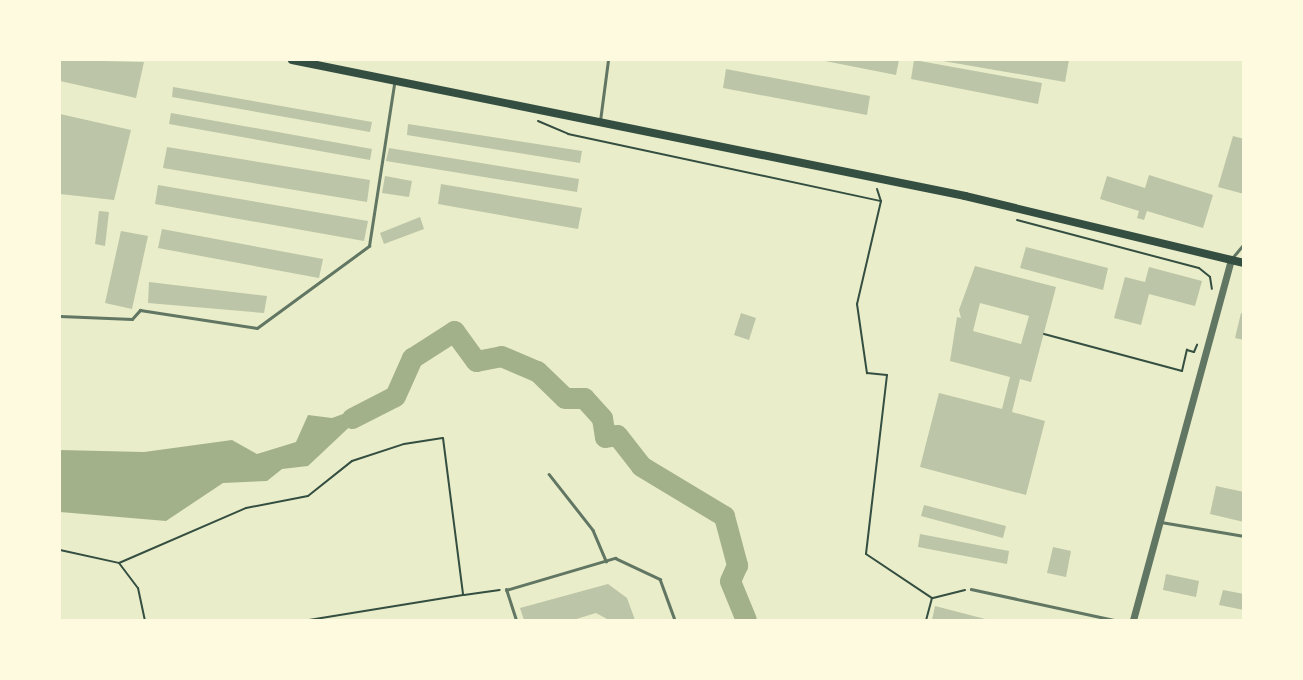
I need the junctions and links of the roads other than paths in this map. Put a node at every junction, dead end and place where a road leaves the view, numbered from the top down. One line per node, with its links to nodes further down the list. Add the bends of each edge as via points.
1 (292, 60): 3 (main road)
2 (608, 60): 4 (lane)
3 (395, 80): 4 (main road); 8 (lane, via 369,246 257,328 140,310 132,319)
4 (600, 121): 6 (main road, via 965,196)
5 (1244, 244): 6 (lane)
6 (1231, 260): 7 (main road); 10 (street)
7 (1244, 263)
8 (60, 316)
9 (549, 474): 12 (lane, via 593,530)
10 (1161, 522): 11 (lane); 17 (street)
11 (1244, 536)
12 (606, 561): 14 (lane, via 506,590); 15 (lane, via 615,558 660,579)
13 (971, 589): 16 (lane)
14 (516, 621)
15 (675, 621)
16 (1114, 621)
17 (1133, 621)

